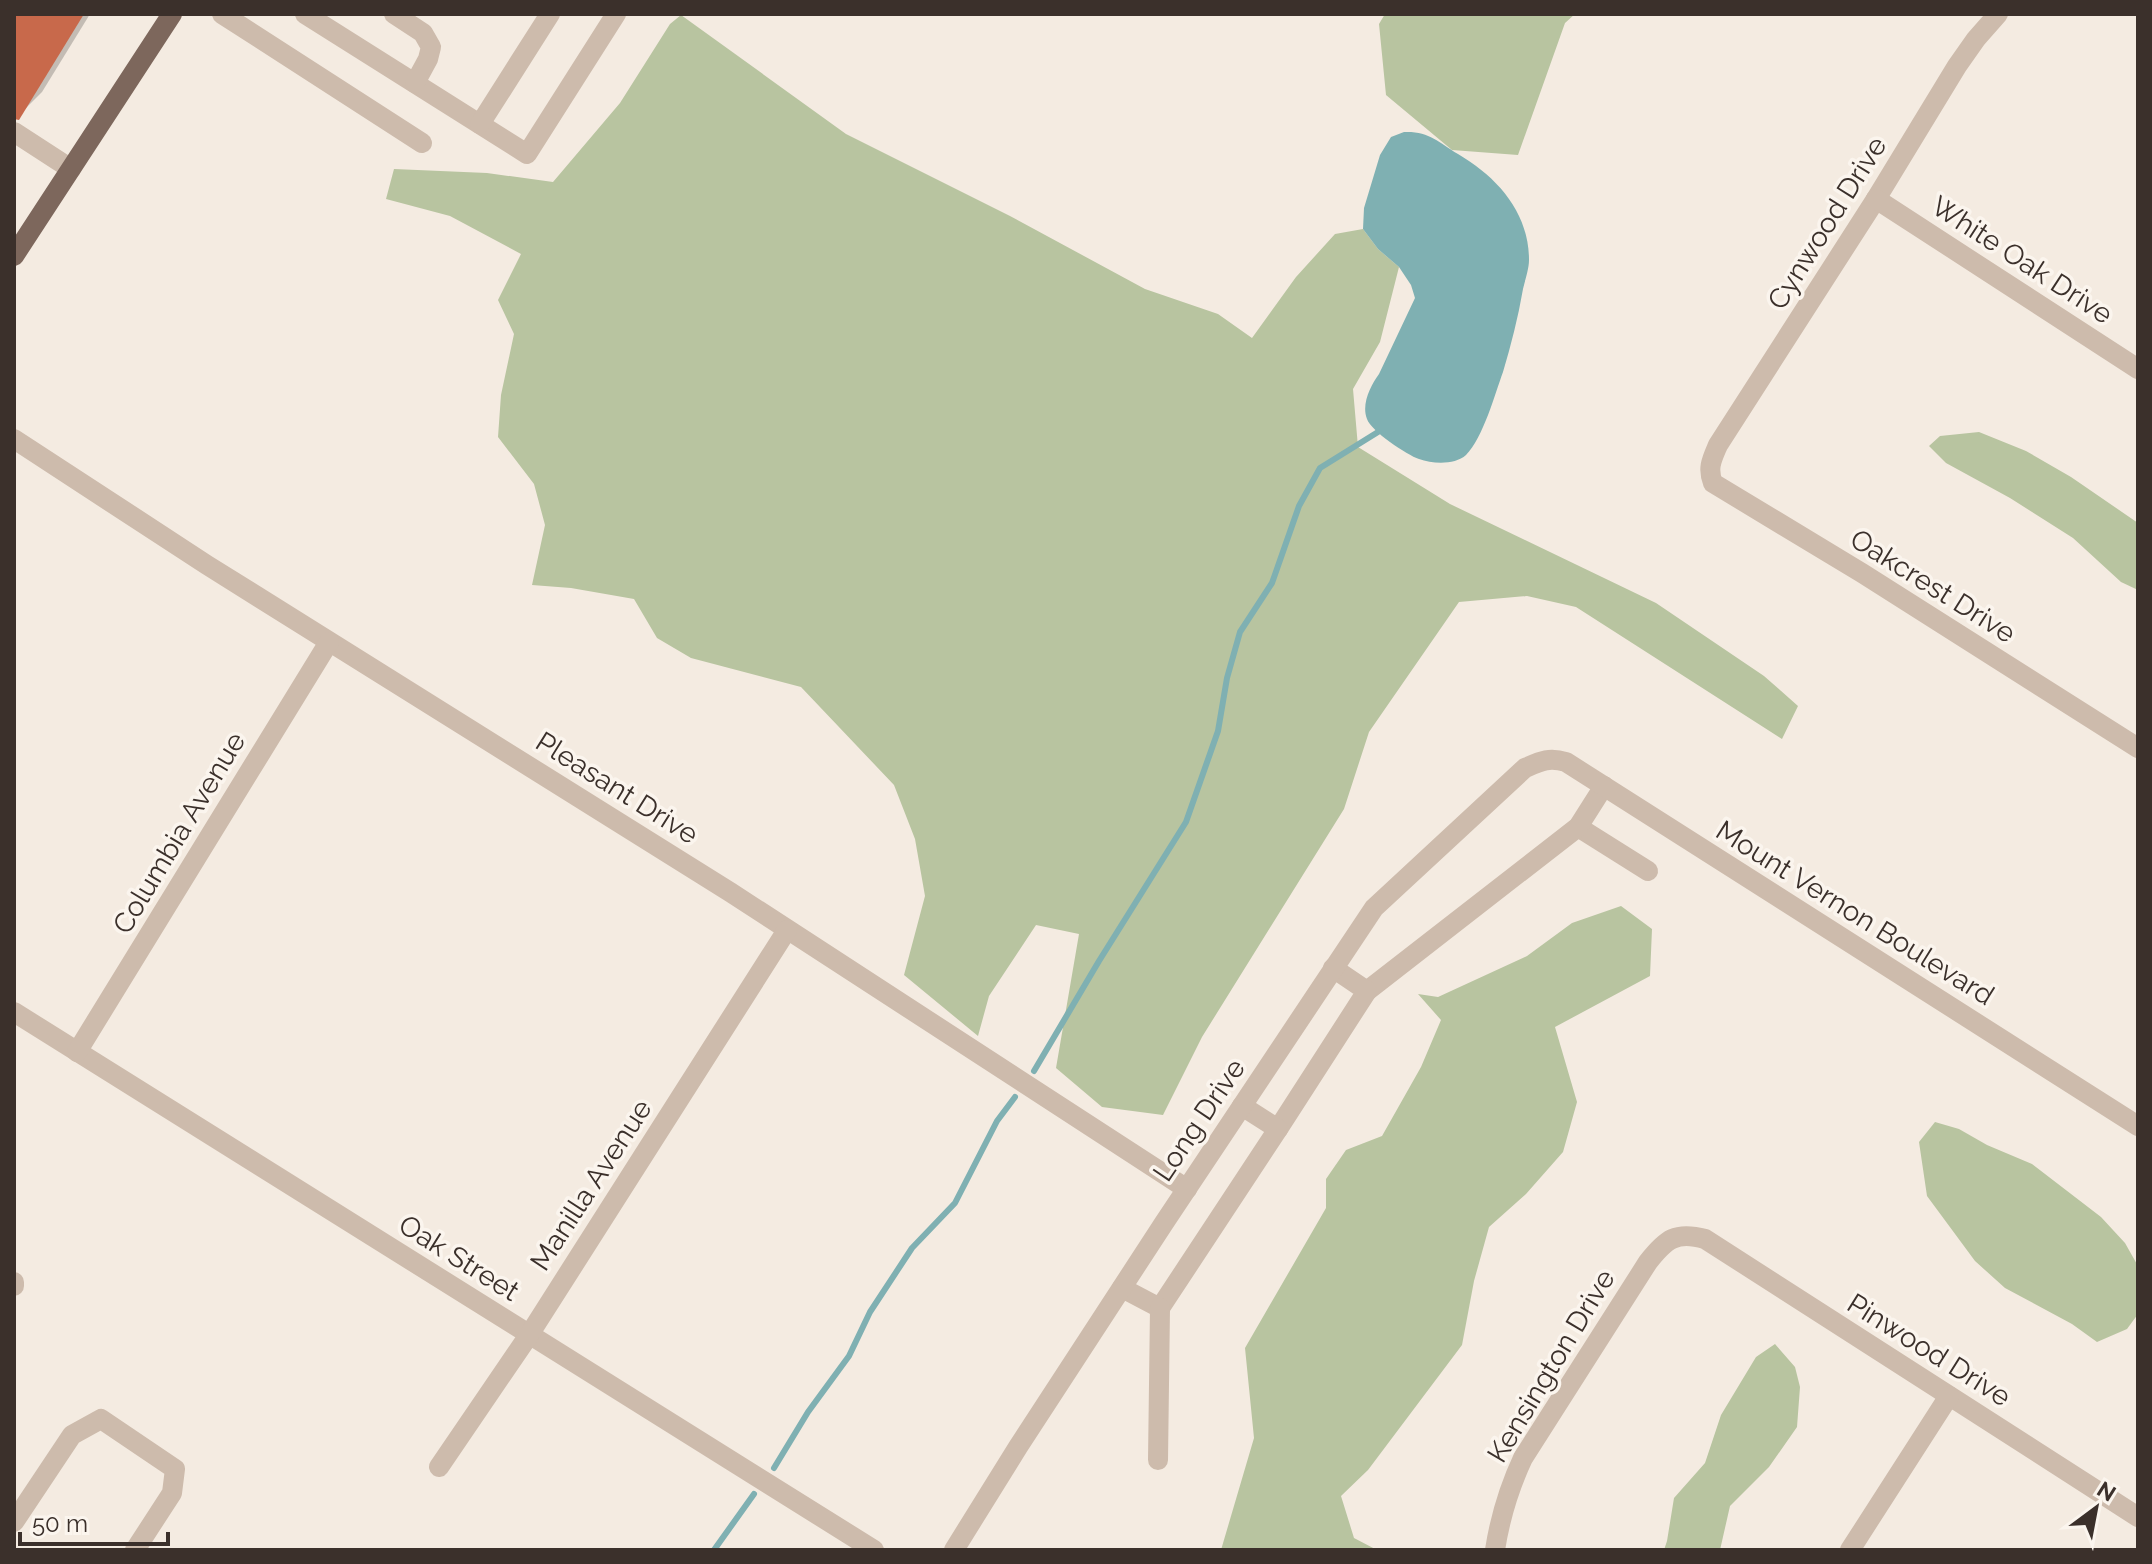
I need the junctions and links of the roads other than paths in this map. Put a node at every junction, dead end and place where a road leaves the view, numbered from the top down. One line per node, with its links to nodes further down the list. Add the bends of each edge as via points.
1 (172, 14): 12 (main road)
2 (222, 14): 11 (street)
3 (305, 14): 8 (street)
4 (394, 14): 8 (street, via 423,33 431,47)
5 (550, 14): 9 (street)
6 (616, 14): 9 (street, via 527,154)
7 (1998, 14): 13 (street, Cynwood Drive, via 1957,66)
8 (415, 83): 9 (street)
9 (480, 124)
10 (18, 140): 12 (street)
11 (422, 143)
12 (71, 169): 14 (main road)
13 (1876, 199): 15 (street, White Oak Drive); 17 (street, Cynwood Drive)
14 (16, 249)
15 (2138, 369)
16 (14, 439): 18 (street, Pleasant Drive)
17 (1709, 466): 19 (street, Oakcrest Drive, via 1713,483)
18 (329, 642): 24 (street, Pleasant Drive); 28 (street, Columbia Avenue)
19 (2138, 748)
20 (1539, 762): 21 (street, Mount Vernon Boulevard, via 1566,762); 25 (street, Long Drive, via 1525,768 1393,889)
21 (1604, 786): 22 (street); 30 (street, Mount Vernon Boulevard)
22 (1578, 827): 23 (street); 26 (street)
23 (1648, 871)
24 (787, 930): 32 (street, Pleasant Drive); 36 (street, Manilla Avenue)
25 (1333, 968): 26 (street); 29 (street, Long Drive)
26 (1367, 991): 31 (street)
27 (14, 1012): 28 (street, Oak Street)
28 (77, 1052): 36 (street, Oak Street)
29 (1242, 1106): 31 (street); 32 (street, Long Drive)
30 (2138, 1126)
31 (1278, 1129): 35 (street)
32 (1187, 1189): 34 (street, Long Drive)
33 (1689, 1235): 37 (street, Pinwood Drive, via 1705,1239); 45 (street, Kensington Drive, via 1667,1241 1648,1262 1523,1458 1505,1502)
34 (1122, 1288): 35 (street); 44 (street, Long Drive)
35 (1160, 1308): 38 (street)
36 (529, 1335): 39 (street, Manilla Avenue); 43 (street, Oak Street)
37 (1949, 1396): 40 (street, Pinwood Drive); 46 (street)
38 (1158, 1460)
39 (439, 1467)
40 (2138, 1517)
41 (14, 1522): 42 (street, via 72,1435 101,1419 175,1469 172,1493)
42 (135, 1550)
43 (874, 1550)
44 (954, 1550)
45 (1495, 1550)
46 (1850, 1550)

